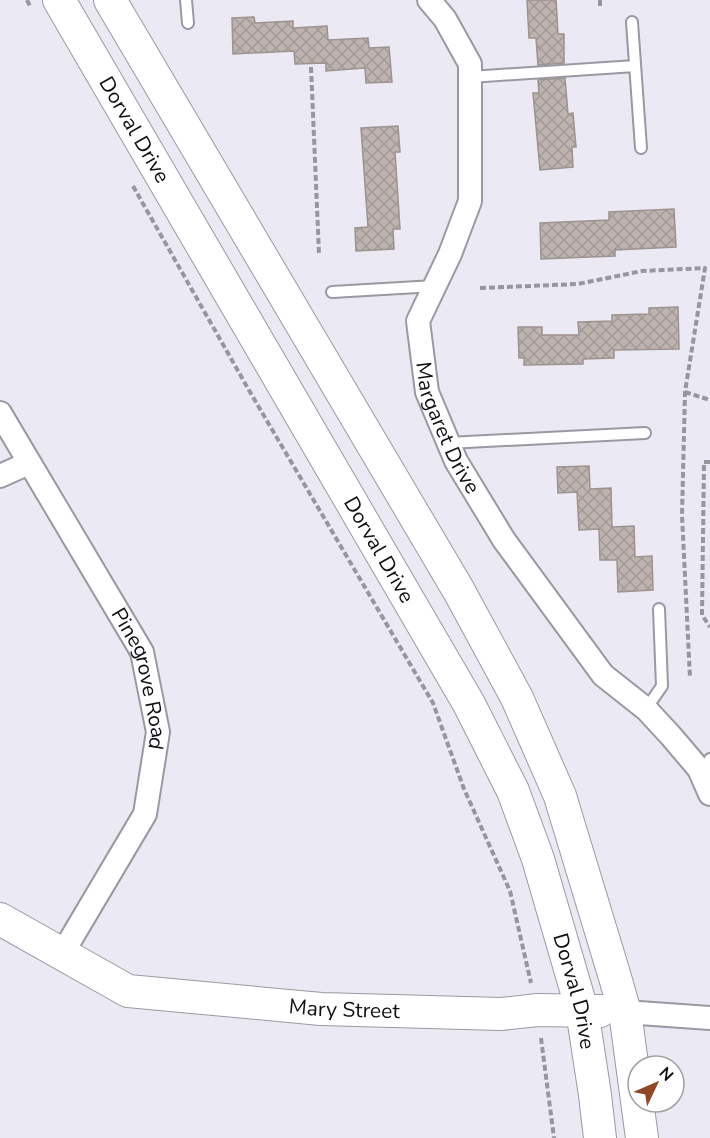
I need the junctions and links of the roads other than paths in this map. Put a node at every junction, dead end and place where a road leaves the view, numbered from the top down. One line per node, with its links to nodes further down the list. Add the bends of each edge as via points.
1 (110, 0): 24 (main road, Dorval Drive, via 454,581 517,698 560,796)
2 (186, 0): 6 (lane)
3 (429, 0): 8 (street, Margaret Drive, via 445,19 470,64)
4 (46, 5): 23 (main road, Dorval Drive, via 469,704 517,800)
5 (632, 22): 7 (lane)
6 (188, 23)
7 (635, 66): 8 (lane); 9 (lane)
8 (470, 77): 10 (street, Margaret Drive, via 470,201)
9 (641, 148)
10 (435, 286): 11 (lane); 14 (street, Margaret Drive, via 418,321 427,392)
11 (332, 292)
12 (0, 413): 15 (street, Pinegrove Road)
13 (645, 433): 14 (lane)
14 (448, 443): 18 (street, Margaret Drive, via 504,540 603,675)
15 (29, 464): 16 (street); 22 (street, Pinegrove Road, via 142,652 158,732 145,814)
16 (0, 476)
17 (659, 609): 18 (lane, via 662,686)
18 (646, 709): 19 (street, Margaret Drive)
19 (704, 764): 20 (street, Margaret Drive)
20 (710, 794)
21 (0, 920): 22 (main road, Mary Street)
22 (62, 954): 23 (main road, Mary Street, via 128,991 321,1009 501,1014)
23 (582, 1010): 24 (main road, Mary Street); 26 (main road, Dorval Drive)
24 (625, 1012): 25 (street, Mary Street); 27 (main road, Dorval Drive)
25 (710, 1018)
26 (600, 1138)
27 (642, 1138)

